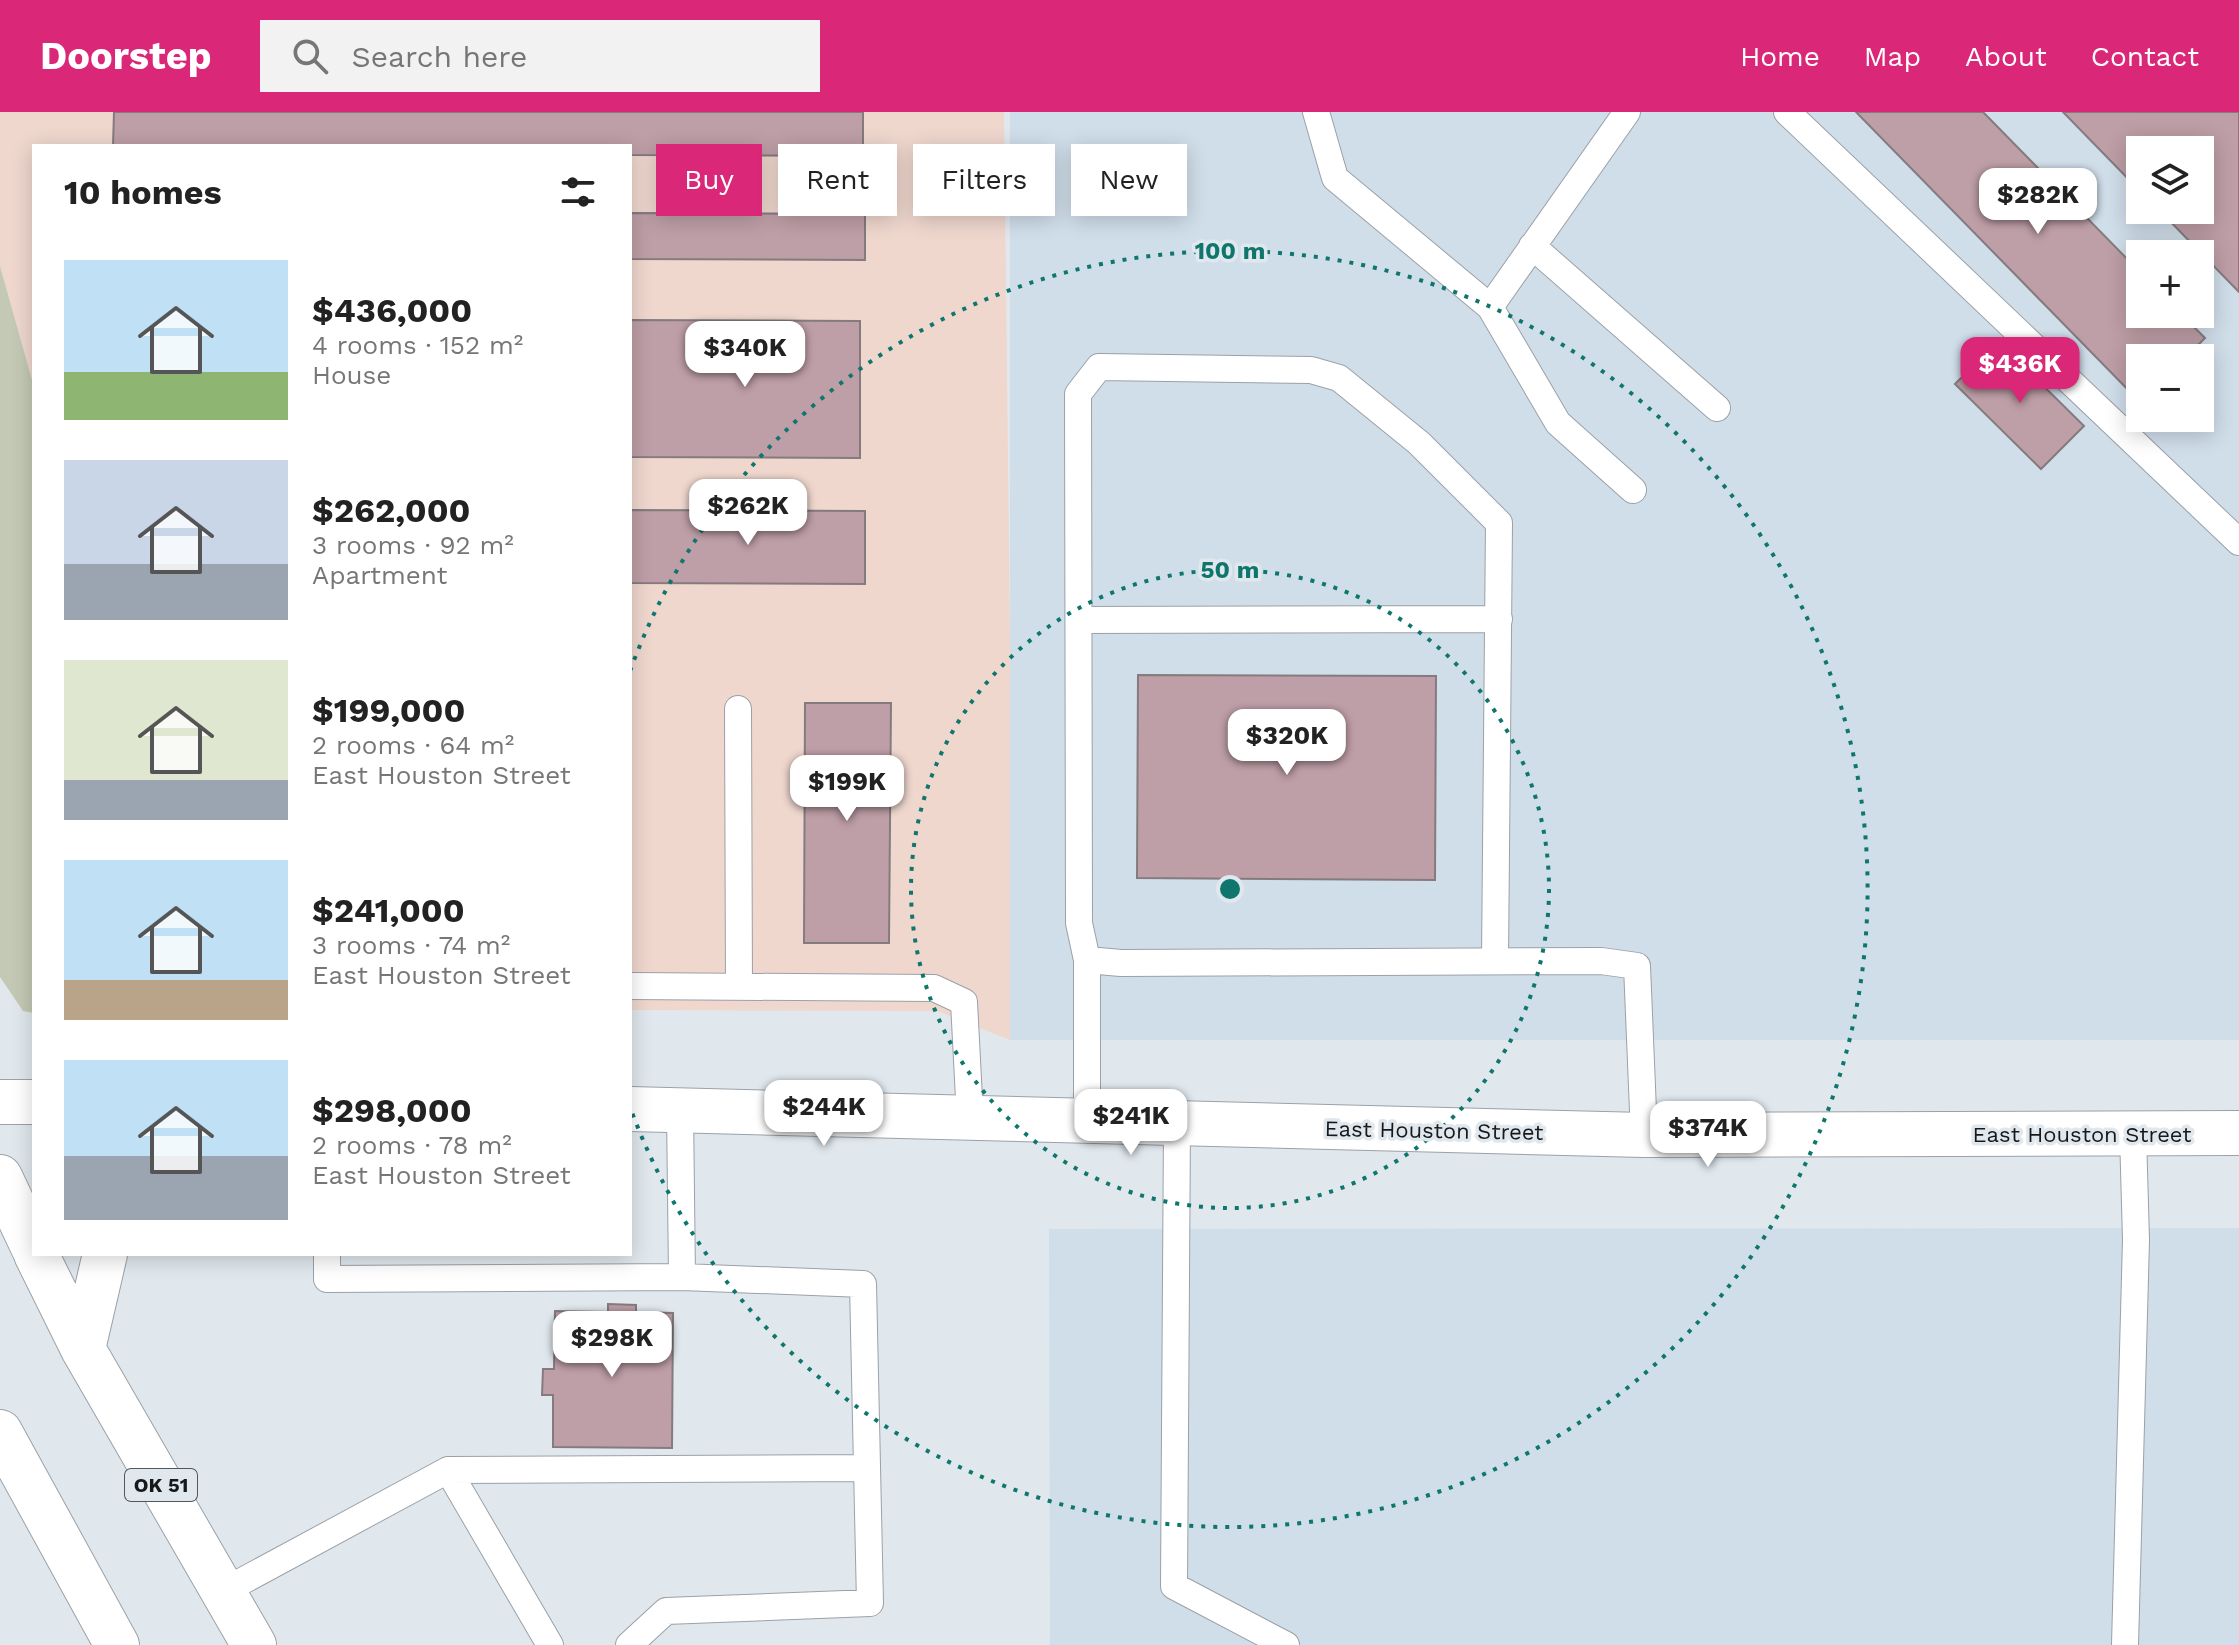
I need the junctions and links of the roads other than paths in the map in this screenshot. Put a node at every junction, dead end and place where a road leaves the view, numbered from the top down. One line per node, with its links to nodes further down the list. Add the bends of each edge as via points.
1 (1316, 112): 5 (lane, via 1335,178)
2 (1627, 112): 4 (lane)
3 (1787, 112): 8 (lane)
4 (1532, 246): 5 (lane); 6 (lane)
5 (1490, 307): 7 (lane, via 1558,423)
6 (1717, 408)
7 (1633, 490)
8 (2239, 542)
9 (1499, 619): 10 (lane); 10 (lane, via 1499,523 1419,443 1339,378 1311,370 1099,367 1078,394); 13 (lane)
10 (1079, 620): 12 (lane, via 1079,923)
11 (738, 709): 15 (lane)
12 (1087, 960): 13 (lane); 21 (lane)
13 (1495, 960): 25 (lane, via 1637,966)
14 (632, 986): 15 (lane)
15 (739, 987): 20 (lane, via 934,988 964,1002)
16 (0, 1102): 17 (street)
17 (32, 1102)
18 (632, 1109): 19 (street, East Houston Street)
19 (680, 1110): 20 (street, East Houston Street); 31 (lane)
20 (970, 1118): 21 (street, East Houston Street)
21 (1087, 1122): 22 (street, East Houston Street)
22 (1177, 1124): 25 (street, East Houston Street); 41 (lane, via 1174,1586)
23 (2239, 1133): 24 (street, East Houston Street)
24 (2133, 1134): 25 (street, East Houston Street); 42 (lane, via 2136,1240)
25 (1644, 1135)
26 (0, 1177): 27 (street, OK 51)
27 (32, 1246)
28 (37, 1256): 32 (street, OK 51)
29 (105, 1256): 32 (street)
30 (327, 1256): 31 (lane, via 327,1279)
31 (682, 1277): 34 (lane, via 863,1284)
32 (83, 1349): 36 (street, OK 51)
33 (0, 1432): 37 (street)
34 (867, 1468): 35 (lane); 40 (lane, via 870,1603 666,1611)
35 (448, 1470): 36 (lane); 39 (lane)
36 (222, 1592): 38 (street, OK 51)
37 (117, 1645)
38 (254, 1645)
39 (550, 1645)
40 (629, 1645)
41 (1286, 1645)
42 (2125, 1645)

